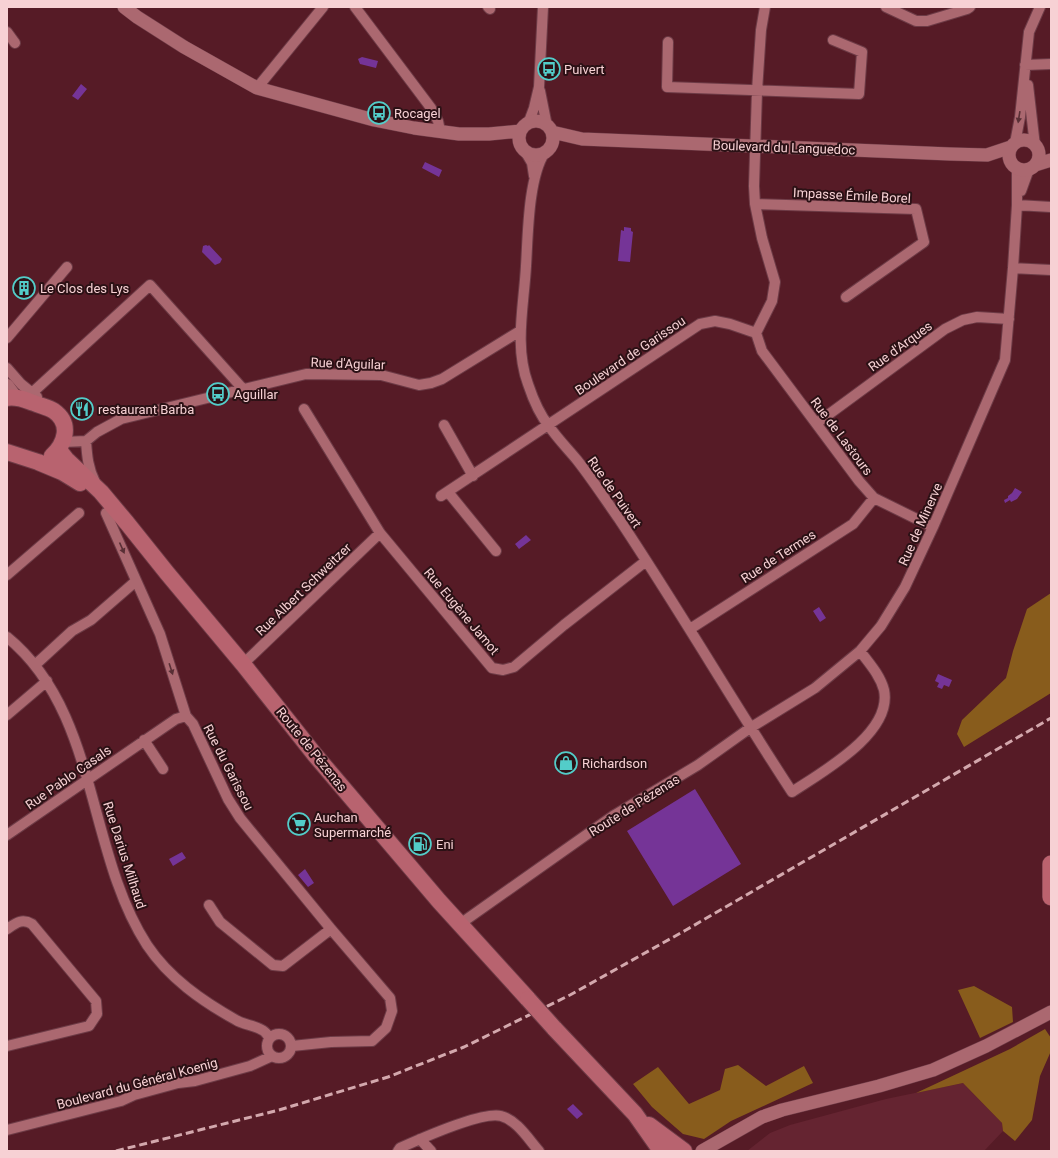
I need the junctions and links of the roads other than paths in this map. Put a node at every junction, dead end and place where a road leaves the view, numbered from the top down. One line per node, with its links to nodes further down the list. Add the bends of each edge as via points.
1 (124, 7): 16 (street, via 184,47)
2 (323, 7): 16 (street)
3 (355, 7): 20 (street, via 431,108)
4 (543, 7): 15 (street)
5 (764, 7): 17 (street)
6 (886, 7): 7 (street, via 916,21 927,21)
7 (970, 7)
8 (1040, 7): 14 (street, via 1029,32)
9 (7, 32): 12 (street)
10 (833, 40): 17 (street, via 862,52 859,94)
11 (668, 42): 17 (street, via 667,87)
12 (15, 43)
13 (1051, 64): 14 (street)
14 (1025, 65): 23 (street, one-way to 23); 25 (street)
15 (539, 87): 18 (street, via 534,108); 19 (street)
16 (257, 88): 20 (street, via 374,120)
17 (757, 91): 24 (street)
18 (524, 127): 19 (street, via 538,122); 21 (street); 26 (street, via 519,137)
19 (549, 129): 22 (street, Boulevard du Languedoc); 27 (street, via 553,138)
20 (440, 132): 21 (street)
21 (489, 134): 26 (street, via 517,143)
22 (582, 139): 24 (street, Boulevard du Languedoc); 27 (street, Boulevard du Languedoc, via 565,142)
23 (1013, 145): 25 (street, via 1027,141); 29 (street, Boulevard du Languedoc); 31 (street, via 1009,153 1010,159)
24 (755, 146): 29 (street, Boulevard du Languedoc); 33 (street)
25 (1036, 147): 28 (street); 31 (street, via 1038,160)
26 (523, 149): 27 (street, via 535,155); 32 (street, Rue de Puivert, via 532,163)
27 (547, 150): 32 (street, Rue de Puivert, via 540,160)
28 (1051, 152)
29 (987, 155): 31 (street, Boulevard du Languedoc)
30 (1051, 160): 31 (street)
31 (1023, 167): 34 (street, Rue de Minerve)
32 (535, 178): 41 (street, Rue de Puivert, via 527,232)
33 (755, 204): 39 (street, Impasse Émile Borel, via 916,209 924,242); 42 (street, via 775,282 772,301)
34 (1017, 205): 35 (street); 37 (street, Rue de Minerve)
35 (1051, 207)
36 (67, 267): 43 (street)
37 (1013, 268): 38 (street); 40 (street, Rue de Minerve)
38 (1051, 270)
39 (846, 298)
40 (1009, 319): 50 (street, Rue d'Arques, via 977,317 962,320 945,328); 63 (street, Rue de Minerve, via 1004,360)
41 (520, 331): 45 (street, Rue d'Aguilar, via 442,379 431,383 419,385 381,375 317,373); 52 (street, Rue de Puivert, via 521,356 527,382)
42 (756, 333): 50 (street, Rue de Lastours, via 762,351); 52 (street, Boulevard de Garissou, via 715,321 700,324)
43 (7, 338)
44 (7, 368): 46 (street, via 21,384)
45 (243, 389): 46 (street, via 150,285); 53 (street, Rue d'Aguilar, via 121,419)
46 (33, 392): 48 (street)
47 (10, 393): 48 (main road)
48 (48, 408): 55 (main road, via 56,412 63,422)
49 (304, 409): 64 (street, Rue Eugène Jamot)
50 (817, 423): 60 (street, Rue de Lastours)
51 (444, 425): 58 (street)
52 (548, 426): 58 (street, Boulevard de Garissou); 66 (street, Rue de Puivert, via 602,494)
53 (97, 432): 54 (street, Rue d'Aguilar); 55 (street, Rue d'Aguilar)
54 (86, 441): 55 (street); 59 (street)
55 (63, 442): 57 (main road, via 52,457); 59 (main road, via 66,460)
56 (7, 452): 57 (main road)
57 (38, 462): 59 (main road, via 62,472)
58 (473, 476): 65 (street, Boulevard de Garissou, via 445,494)
59 (94, 491): 62 (main road); 67 (main road, via 127,522)
60 (874, 498): 63 (street, Rue de Lastours); 70 (street, Rue de Termes, via 854,524)
61 (79, 513): 68 (street)
62 (106, 513): 67 (main road); 69 (street, Rue du Garissou, one-way to 69)
63 (933, 528): 72 (street, Rue de Minerve, via 905,588 881,626)
64 (380, 533): 66 (street, Rue Eugène Jamot, via 492,668 502,670 514,667); 73 (street, Rue Albert Schweitzer)
65 (496, 551)
66 (646, 561): 70 (street, Rue de Puivert)
67 (167, 573): 73 (main road, Route de Pézenas)
68 (7, 575)
69 (136, 581): 74 (street, via 91,620 72,631); 77 (street, Rue du Garissou, one-way to 77, via 160,634)
70 (690, 629): 78 (street, Rue de Puivert)
71 (7, 637): 74 (street, Rue Darius Milhaud)
72 (860, 651): 78 (street, Rue de Minerve, via 815,688); 78 (street, Rue de Puivert, via 878,676 884,690 884,701 880,717 866,737 846,756 792,792)
73 (243, 664): 86 (main road, Route de Pézenas, via 315,755)
74 (35, 665): 75 (street, Rue Darius Milhaud)
75 (46, 681): 76 (street); 81 (street, Rue Darius Milhaud, via 66,717)
76 (9, 710)
77 (186, 716): 79 (street, Rue Pablo Casals, via 176,719); 88 (street, Rue du Garissou, via 193,724 228,799 240,818)
78 (750, 728): 86 (street, Route de Pézenas, via 698,765 613,816)
79 (144, 740): 80 (street); 81 (street, Rue Pablo Casals)
80 (163, 769)
81 (87, 780): 82 (street, Rue Pablo Casals); 90 (street, Rue Darius Milhaud, via 116,879 134,921 156,957 179,982 206,1002 238,1021 262,1030)
82 (7, 835)
83 (1051, 864): 84 (highway)
84 (1051, 897)
85 (209, 905): 88 (street, via 220,922 273,965 283,966)
86 (460, 924): 94 (main road, Route de Pézenas, bridge)
87 (7, 929): 91 (street, via 19,922 27,921 32,924 96,1000 97,1014 90,1026)
88 (331, 929): 92 (street, Rue du Garissou, via 390,998 392,1011 386,1028 372,1041)
89 (1051, 1012): 96 (street, via 933,1070 782,1110 762,1117)
90 (270, 1038): 92 (street, via 282,1034 288,1037); 93 (street, via 267,1044)
91 (7, 1046)
92 (292, 1046): 93 (street, via 286,1056)
93 (272, 1056): 95 (street, Boulevard du Général Koenig, via 250,1066)
94 (635, 1114): 101 (main road, Route de Pézenas); 102 (main road, Route de Pézenas)
95 (7, 1130)
96 (736, 1133): 103 (street); 104 (street)
97 (420, 1139): 98 (street); 99 (street); 100 (street, via 459,1124 488,1116 502,1116 514,1123)
98 (398, 1151)
99 (431, 1151)
100 (539, 1151)
101 (661, 1151)
102 (684, 1151)
103 (702, 1151)
104 (719, 1151)

